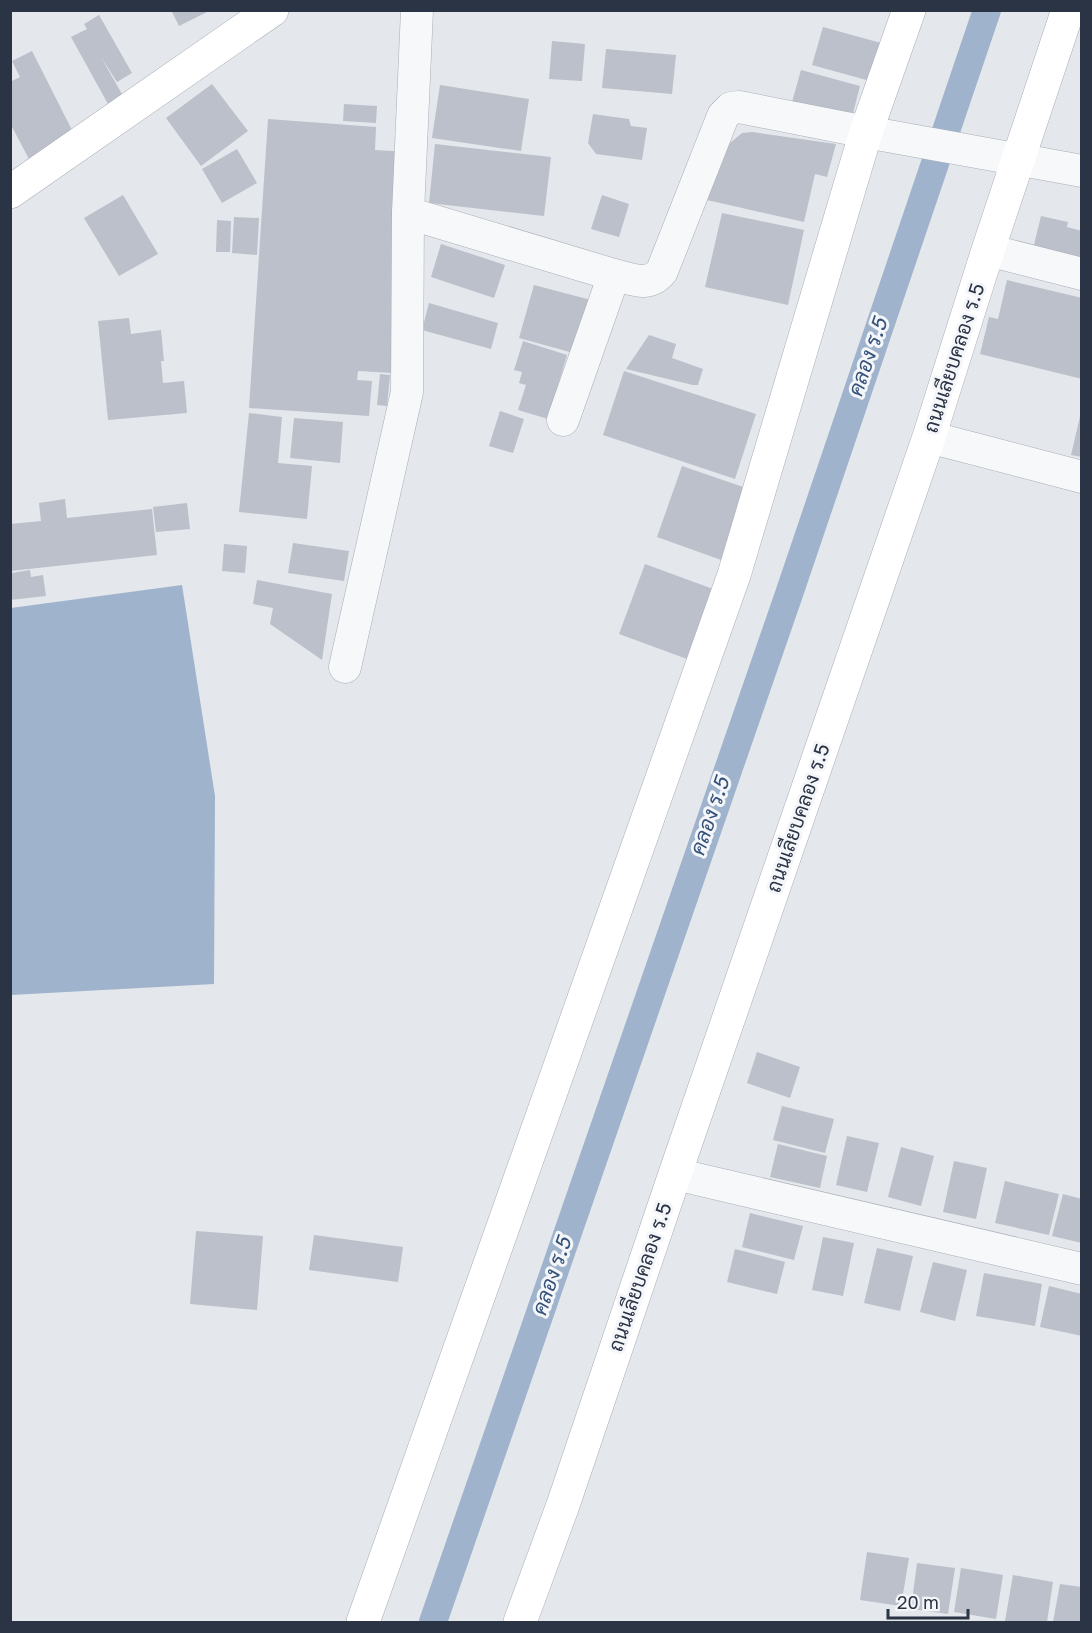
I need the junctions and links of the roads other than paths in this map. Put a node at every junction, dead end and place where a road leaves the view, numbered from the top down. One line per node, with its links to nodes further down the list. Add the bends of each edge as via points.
1 (272, 10): 8 (street)
2 (417, 10): 9 (street)
3 (909, 10): 5 (street)
4 (1068, 10): 6 (street, ถนนเลียบคลอง ร.5)
5 (866, 132): 6 (street); 12 (street, via 746,107 731,108 723,116 662,271 645,282); 19 (street, via 734,575)
6 (1020, 159): 7 (street); 10 (street, ถนนเลียบคลอง ร.5)
7 (1082, 171)
8 (10, 192)
9 (408, 213): 12 (street); 16 (street, via 407,392)
10 (988, 250): 11 (street); 14 (street, ถนนเลียบคลอง ร.5)
11 (1082, 274)
12 (614, 275): 13 (street)
13 (563, 420)
14 (929, 437): 15 (street); 17 (street, ถนนเลียบคลอง ร.5)
15 (1082, 477)
16 (345, 668)
17 (675, 1174): 18 (street); 20 (street, ถนนเลียบคลอง ร.5)
18 (1082, 1269)
19 (363, 1623)
20 (520, 1623)

